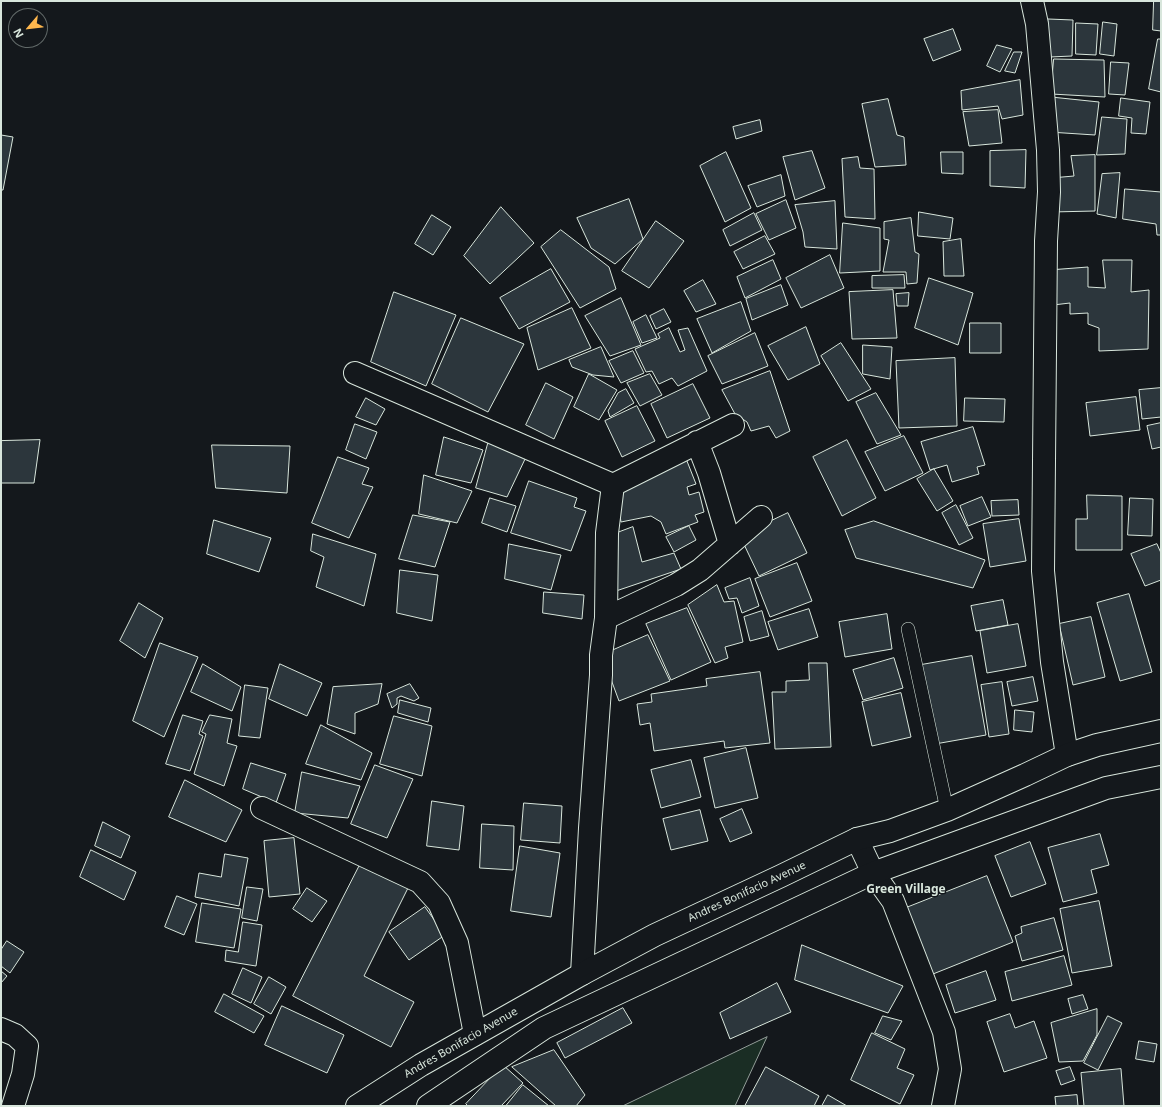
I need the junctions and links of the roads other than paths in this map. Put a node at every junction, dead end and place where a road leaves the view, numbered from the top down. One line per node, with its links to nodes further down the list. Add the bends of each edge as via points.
1 (1032, 1): 11 (main road, via 1037,24 1049,185 1046,241 1043,571 1052,662)
2 (355, 373): 5 (main road)
3 (733, 425): 4 (main road)
4 (697, 442): 5 (main road); 7 (main road)
5 (613, 485): 8 (main road, via 607,533)
6 (761, 517): 7 (main road)
7 (730, 544): 8 (main road, via 700,570 676,585)
8 (606, 618): 17 (main road, via 601,654)
9 (908, 629): 14 (lane)
10 (1161, 731): 11 (main road, Andres Bonifacio Avenue, via 1097,745)
11 (1067, 755): 14 (main road, Andres Bonifacio Avenue)
12 (1161, 777): 16 (main road, via 1106,788)
13 (262, 808): 19 (main road, via 420,882 439,903 457,943)
14 (947, 810): 15 (main road, Andres Bonifacio Avenue, via 890,831)
15 (857, 839): 16 (main road); 17 (main road, Andres Bonifacio Avenue, via 655,935)
16 (873, 873): 22 (main road, via 544,1028); 23 (main road, via 893,901 944,1032 950,1069)
17 (582, 974): 19 (main road, Andres Bonifacio Avenue)
18 (1, 1029): 20 (main road, via 15,1035 27,1046 23,1074)
19 (476, 1034): 21 (main road, Andres Bonifacio Avenue)
20 (13, 1106)
21 (357, 1106)
22 (428, 1106)
23 (943, 1106)

